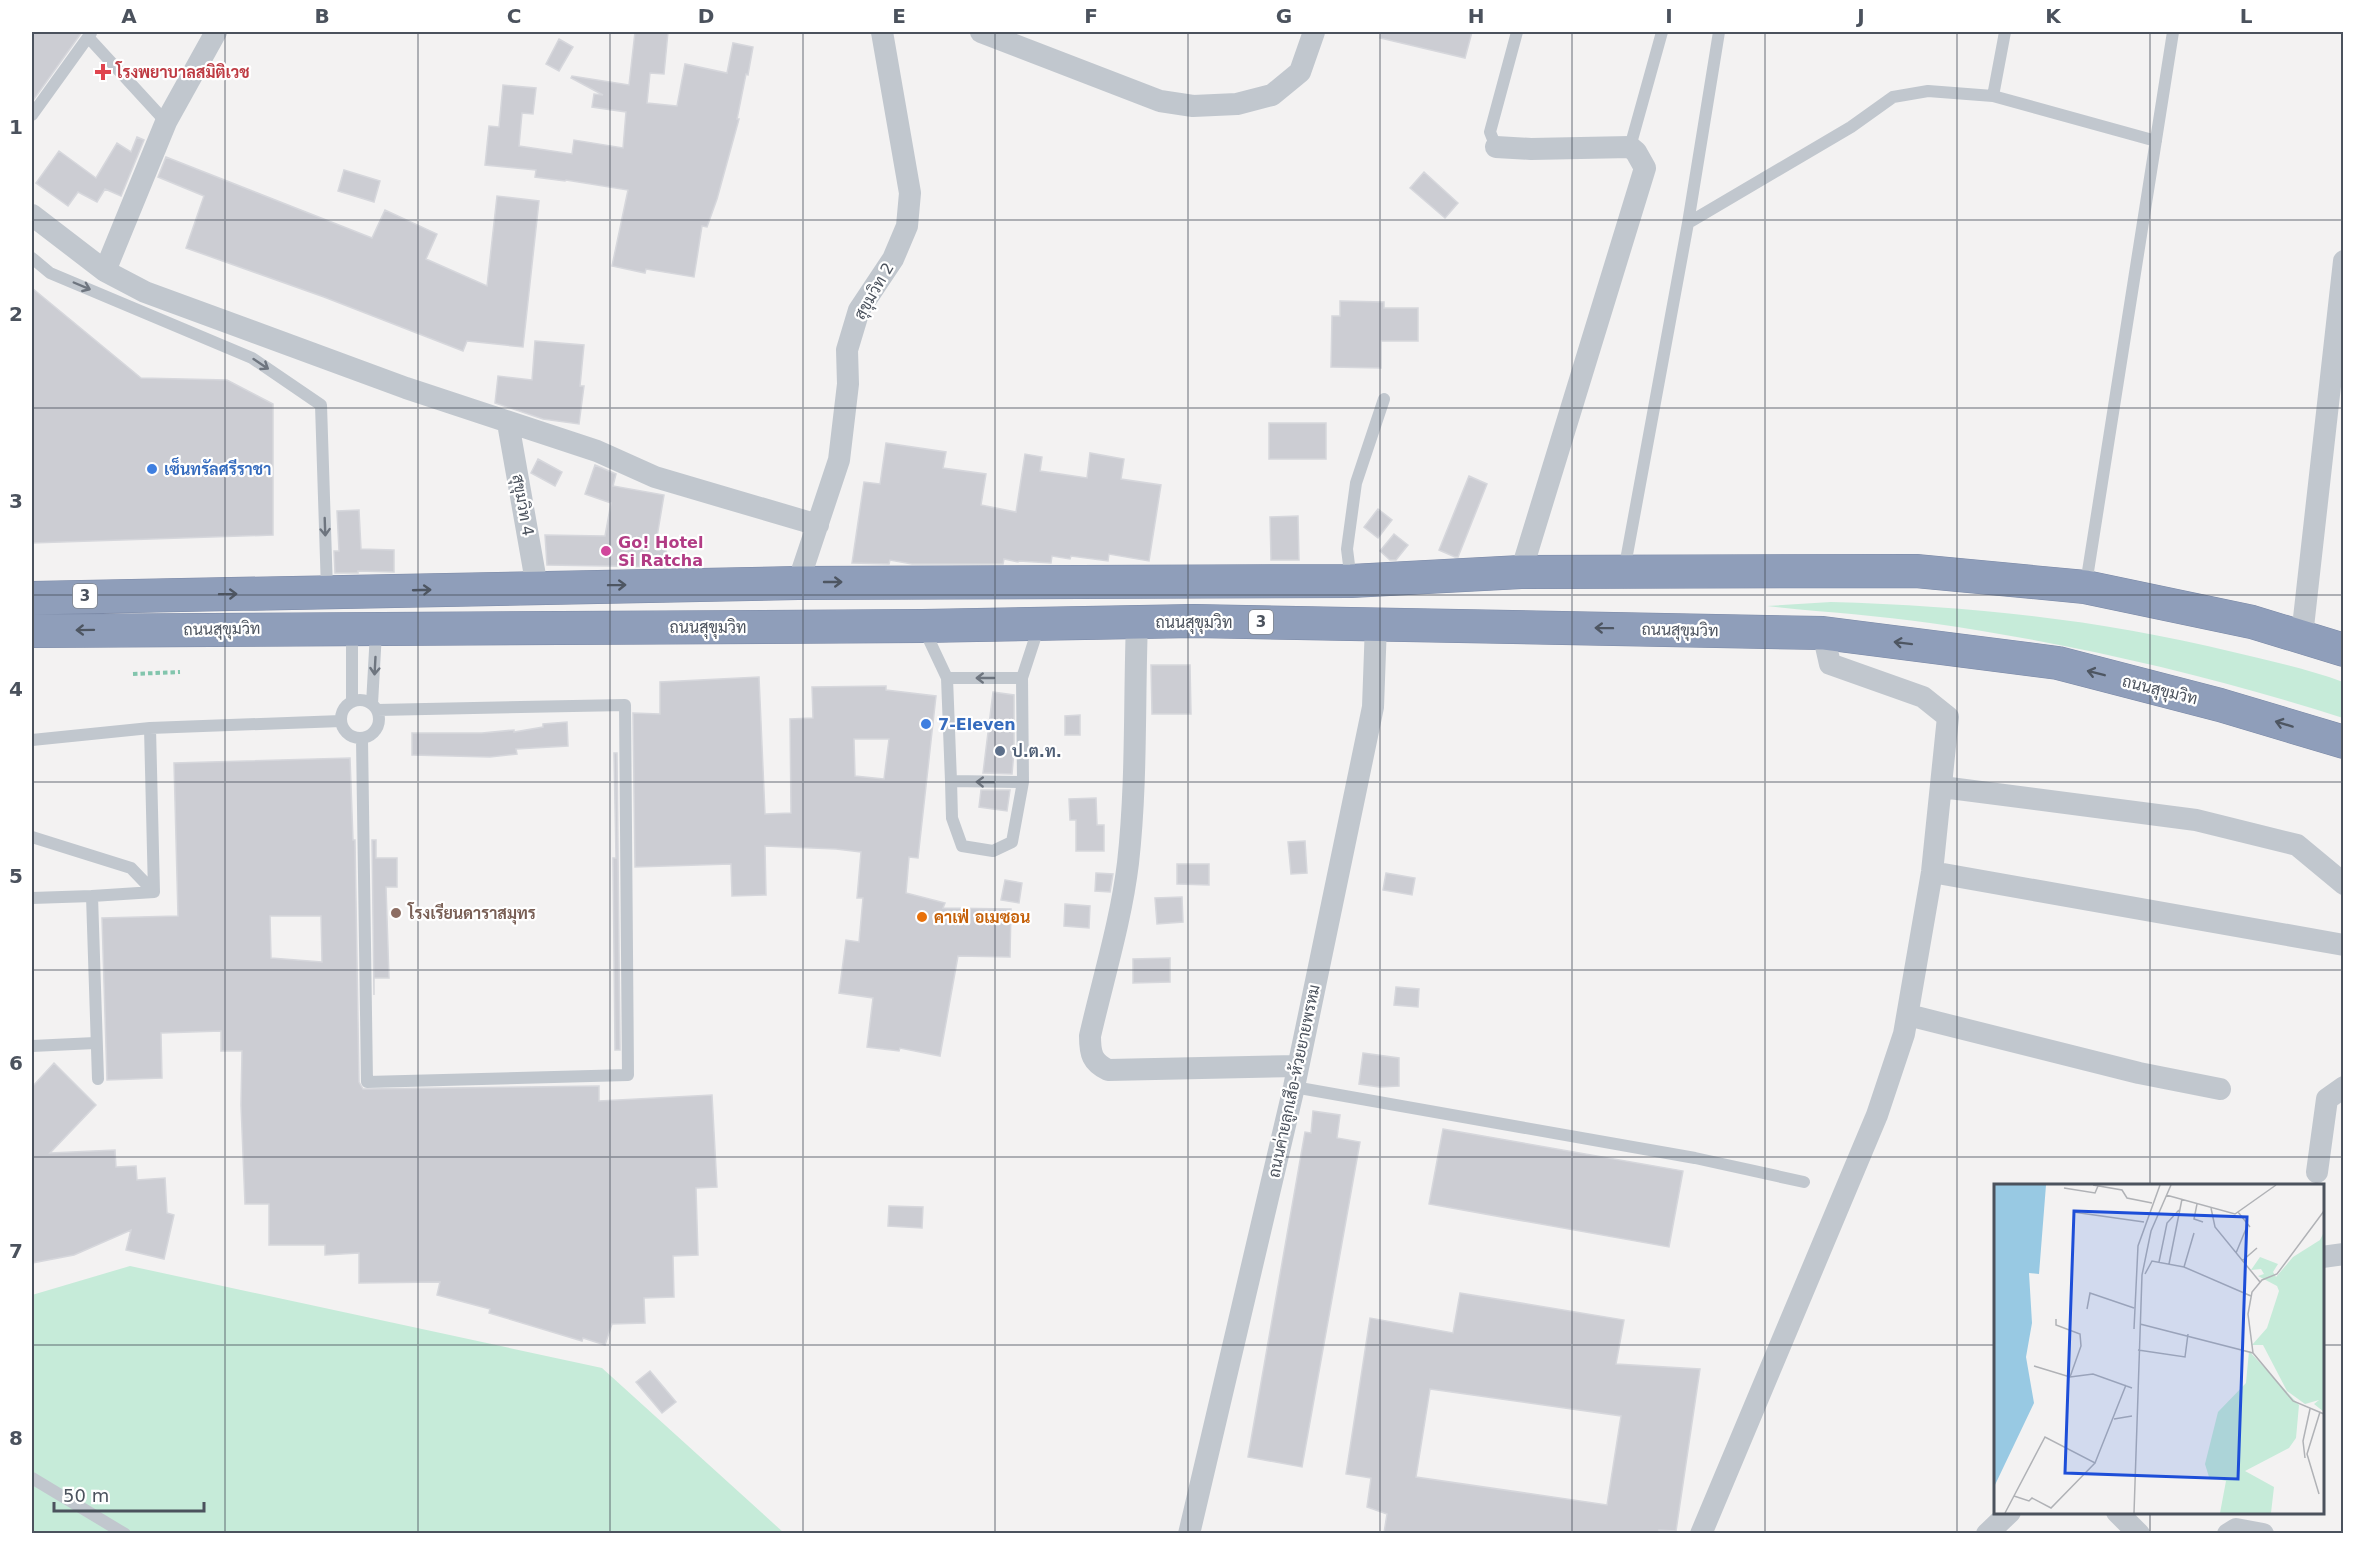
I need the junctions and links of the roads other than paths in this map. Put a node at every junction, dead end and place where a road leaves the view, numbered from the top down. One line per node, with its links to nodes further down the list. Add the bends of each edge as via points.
1 (216, 32): 13 (street)
2 (882, 32): 24 (street, สุขุมวิท 2, via 910,193 908,226 893,259 859,310 847,350 848,384 840,460)
3 (981, 32): 4 (street, via 1160,101 1193,106 1237,104 1272,95 1300,72)
4 (1314, 32)
5 (1517, 32): 15 (lane, via 1490,132)
6 (1662, 32): 16 (lane)
7 (1719, 32): 18 (lane)
8 (2005, 32): 11 (lane)
9 (2173, 32): 14 (lane)
10 (89, 34): 12 (lane); 13 (lane)
11 (1993, 96): 14 (lane); 18 (lane, via 1928,91 1893,96 1851,127)
12 (32, 115)
13 (166, 122): 21 (street)
14 (2156, 141): 30 (lane)
15 (1496, 147): 16 (street)
16 (1630, 147): 26 (street, via 1644,168)
17 (32, 215): 21 (street)
18 (1688, 223): 25 (lane)
19 (32, 258): 31 (lane, one-way to 31, via 50,273 252,358 321,405)
20 (2343, 261): 40 (street)
21 (105, 271): 23 (street, via 145,292)
22 (1384, 399): 27 (lane, via 1356,483 1347,549)
23 (508, 423): 24 (street, via 597,452 655,477); 29 (street, สุขุมวิท 4)
24 (818, 525): 28 (street, สุขุมวิท 2)
25 (1624, 571): 26 (highway, 3); 30 (highway, 3, via 1916,572)
26 (1521, 572): 27 (highway, 3)
27 (1351, 581): 28 (highway, 3, one-way to 27)
28 (798, 583): 29 (highway, 3, one-way to 28)
29 (537, 586): 31 (highway, 3, one-way to 29)
30 (2085, 587): 40 (highway, 3)
31 (327, 592): 32 (highway, 3, one-way to 31)
32 (32, 598)
33 (1137, 622): 34 (highway, ถนนสุขุมวิท / 3); 35 (highway, ถนนสุขุมวิท / 3); 64 (street, via 1128,862 1090,1036 1090,1052 1093,1060 1108,1070)
34 (1040, 623): 36 (highway, ถนนสุขุมวิท / 3); 43 (lane)
35 (1376, 624): 39 (highway, ถนนสุขุมวิท / 3, one-way to 35); 64 (street, ถนนค่ายลูกเสึอ-ห้วยยายพรหม, via 1373,707)
36 (922, 626): 37 (highway, ถนนสุขุมวิท / 3); 42 (lane)
37 (364, 628): 38 (highway, ถนนสุขุมวิท / 3, one-way to 38); 44 (lane); 45 (lane, one-way to 45)
38 (32, 631)
39 (1822, 633): 50 (highway, ถนนสุขุมวิท / 3, one-way to 39, via 2058,663); 53 (street, via 1830,664 1923,697 1948,717)
40 (2302, 636): 41 (highway, 3)
41 (2343, 650)
42 (947, 678): 43 (lane, one-way to 42); 51 (lane)
43 (1022, 678): 52 (lane)
44 (351, 702): 45 (lane, via 359,700); 46 (lane)
45 (375, 707): 48 (lane, via 378,725 375,732); 48 (lane, via 625,705 628,1075 367,1082)
46 (341, 721): 47 (lane); 48 (lane, via 348,734)
47 (150, 728): 49 (lane); 57 (lane)
48 (362, 739)
49 (32, 740)
50 (2343, 742)
51 (951, 781): 52 (lane, one-way to 51); 52 (lane, via 952,818 962,846 993,851 1012,842)
52 (1023, 782)
53 (1942, 787): 55 (street); 56 (street, via 2196,819 2297,845)
54 (32, 837): 57 (lane, via 131,868)
55 (1932, 872): 60 (street); 61 (street)
56 (2343, 884)
57 (154, 892): 58 (lane)
58 (92, 896): 59 (lane); 62 (lane)
59 (32, 898)
60 (2343, 945)
61 (1908, 1015): 67 (street, via 2139,1073); 77 (street, via 1878,1115)
62 (95, 1043): 63 (lane); 65 (lane)
63 (32, 1046)
64 (1296, 1077): 69 (lane); 76 (street, ถนนค่ายลูกเสึอ-ห้วยยายพรหม)
65 (98, 1079)
66 (2343, 1087): 68 (street, via 2327,1099)
67 (2220, 1089)
68 (2317, 1172)
69 (1804, 1182)
70 (2343, 1254): 71 (street)
71 (2324, 1257)
72 (32, 1478): 75 (lane)
73 (2008, 1514): 78 (street)
74 (2119, 1514): 79 (street)
75 (125, 1533)
76 (1189, 1533)
77 (1701, 1533)
78 (1987, 1533)
79 (2139, 1533)
80 (2228, 1533): 81 (street, via 2236,1529)
81 (2263, 1533)

